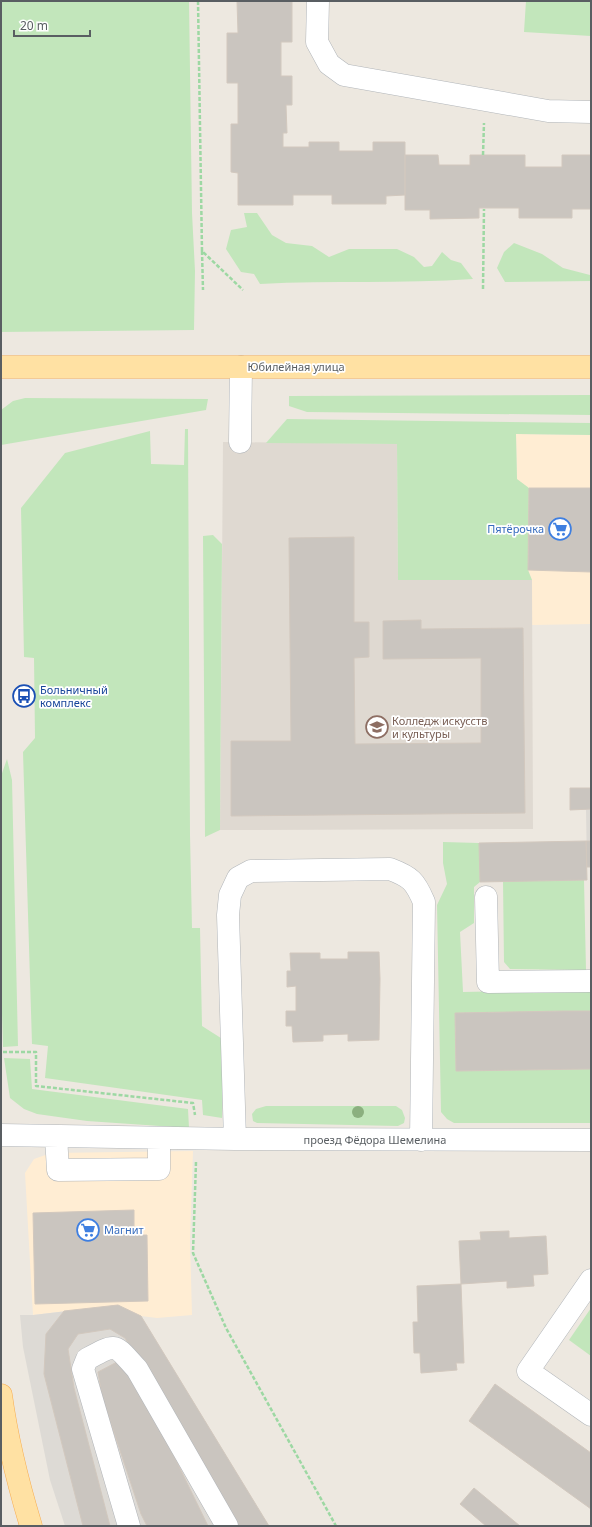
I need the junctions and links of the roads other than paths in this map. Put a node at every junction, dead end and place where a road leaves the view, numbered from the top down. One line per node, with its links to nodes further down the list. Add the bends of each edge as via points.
1 (318, 1): 2 (street, via 317,42 329,64 344,75 548,112)
2 (591, 112)
3 (1, 367): 4 (main road, Юбилейная улица)
4 (242, 367): 5 (main road, Юбилейная улица); 6 (street)
5 (591, 367)
6 (240, 442)
7 (486, 896): 8 (street, via 488,982)
8 (591, 981)
9 (1, 1135): 10 (street, проезд Фёдора Шемелина)
10 (56, 1136): 11 (street, проезд Фёдора Шемелина); 11 (street, via 58,1170 159,1169)
11 (159, 1138): 12 (street, проезд Фёдора Шемелина)
12 (235, 1139): 13 (street, проезд Фёдора Шемелина); 13 (street, via 228,915 230,895 238,878 251,871 390,869 417,885 424,902)
13 (420, 1140): 14 (street, проезд Фёдора Шемелина)
14 (591, 1140)
15 (591, 1280): 17 (street, via 528,1370)
16 (1, 1395): 18 (main road)
17 (591, 1415)
18 (31, 1526)
19 (129, 1526): 20 (street, via 83,1369 87,1359 109,1347 119,1349 137,1369)
20 (227, 1526)

